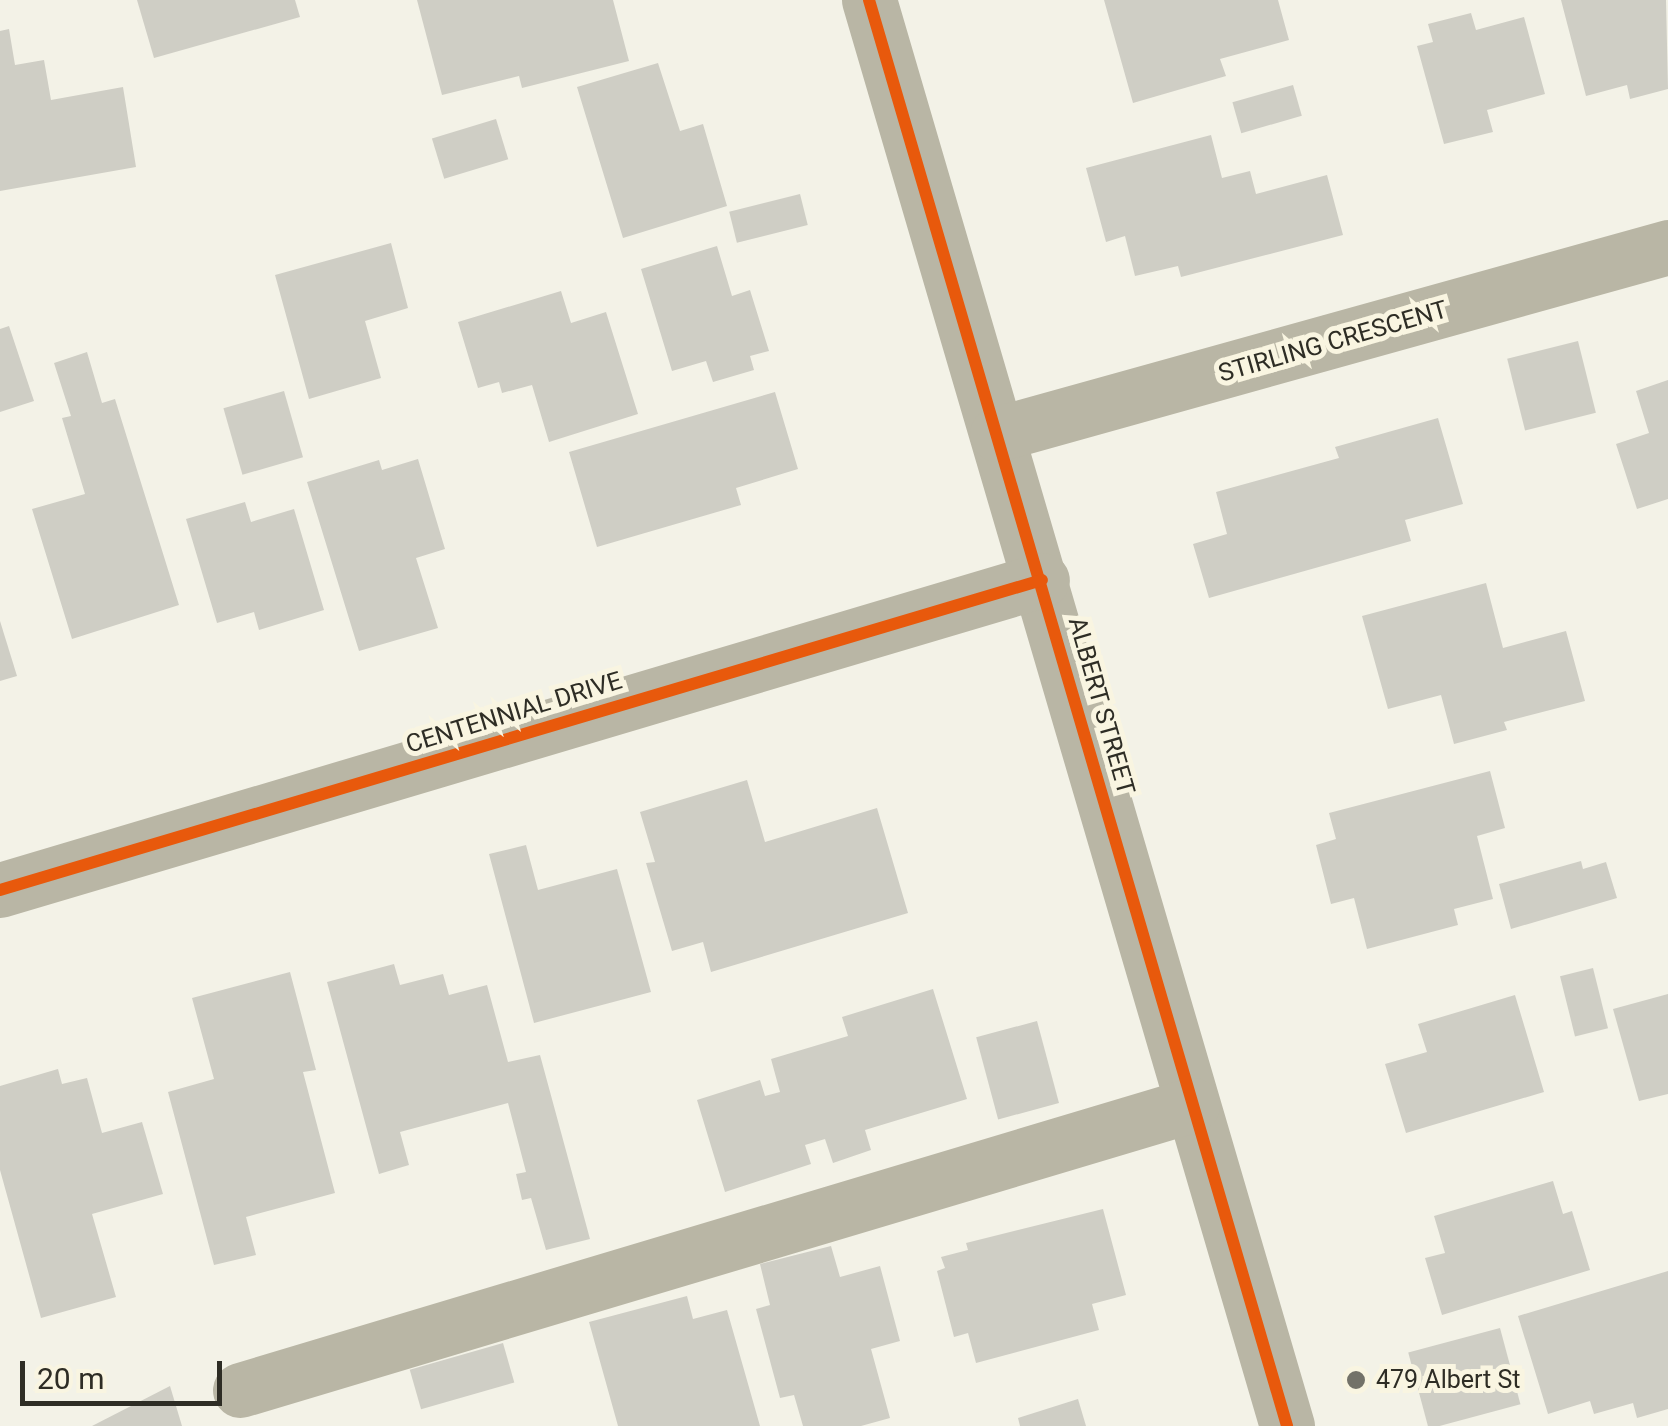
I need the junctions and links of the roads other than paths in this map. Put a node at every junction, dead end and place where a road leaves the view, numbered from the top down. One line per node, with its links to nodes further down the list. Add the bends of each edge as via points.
1 (870, 0): 3 (street, ALBERT STREET)
2 (1668, 247): 3 (street, STIRLING CRESCENT)
3 (997, 434): 4 (street, ALBERT STREET)
4 (1042, 580): 5 (street, CENTENNIAL DRIVE); 6 (street, ALBERT STREET)
5 (0, 890)
6 (1192, 1105): 7 (street); 8 (street, ALBERT STREET)
7 (240, 1390)
8 (1287, 1426)

